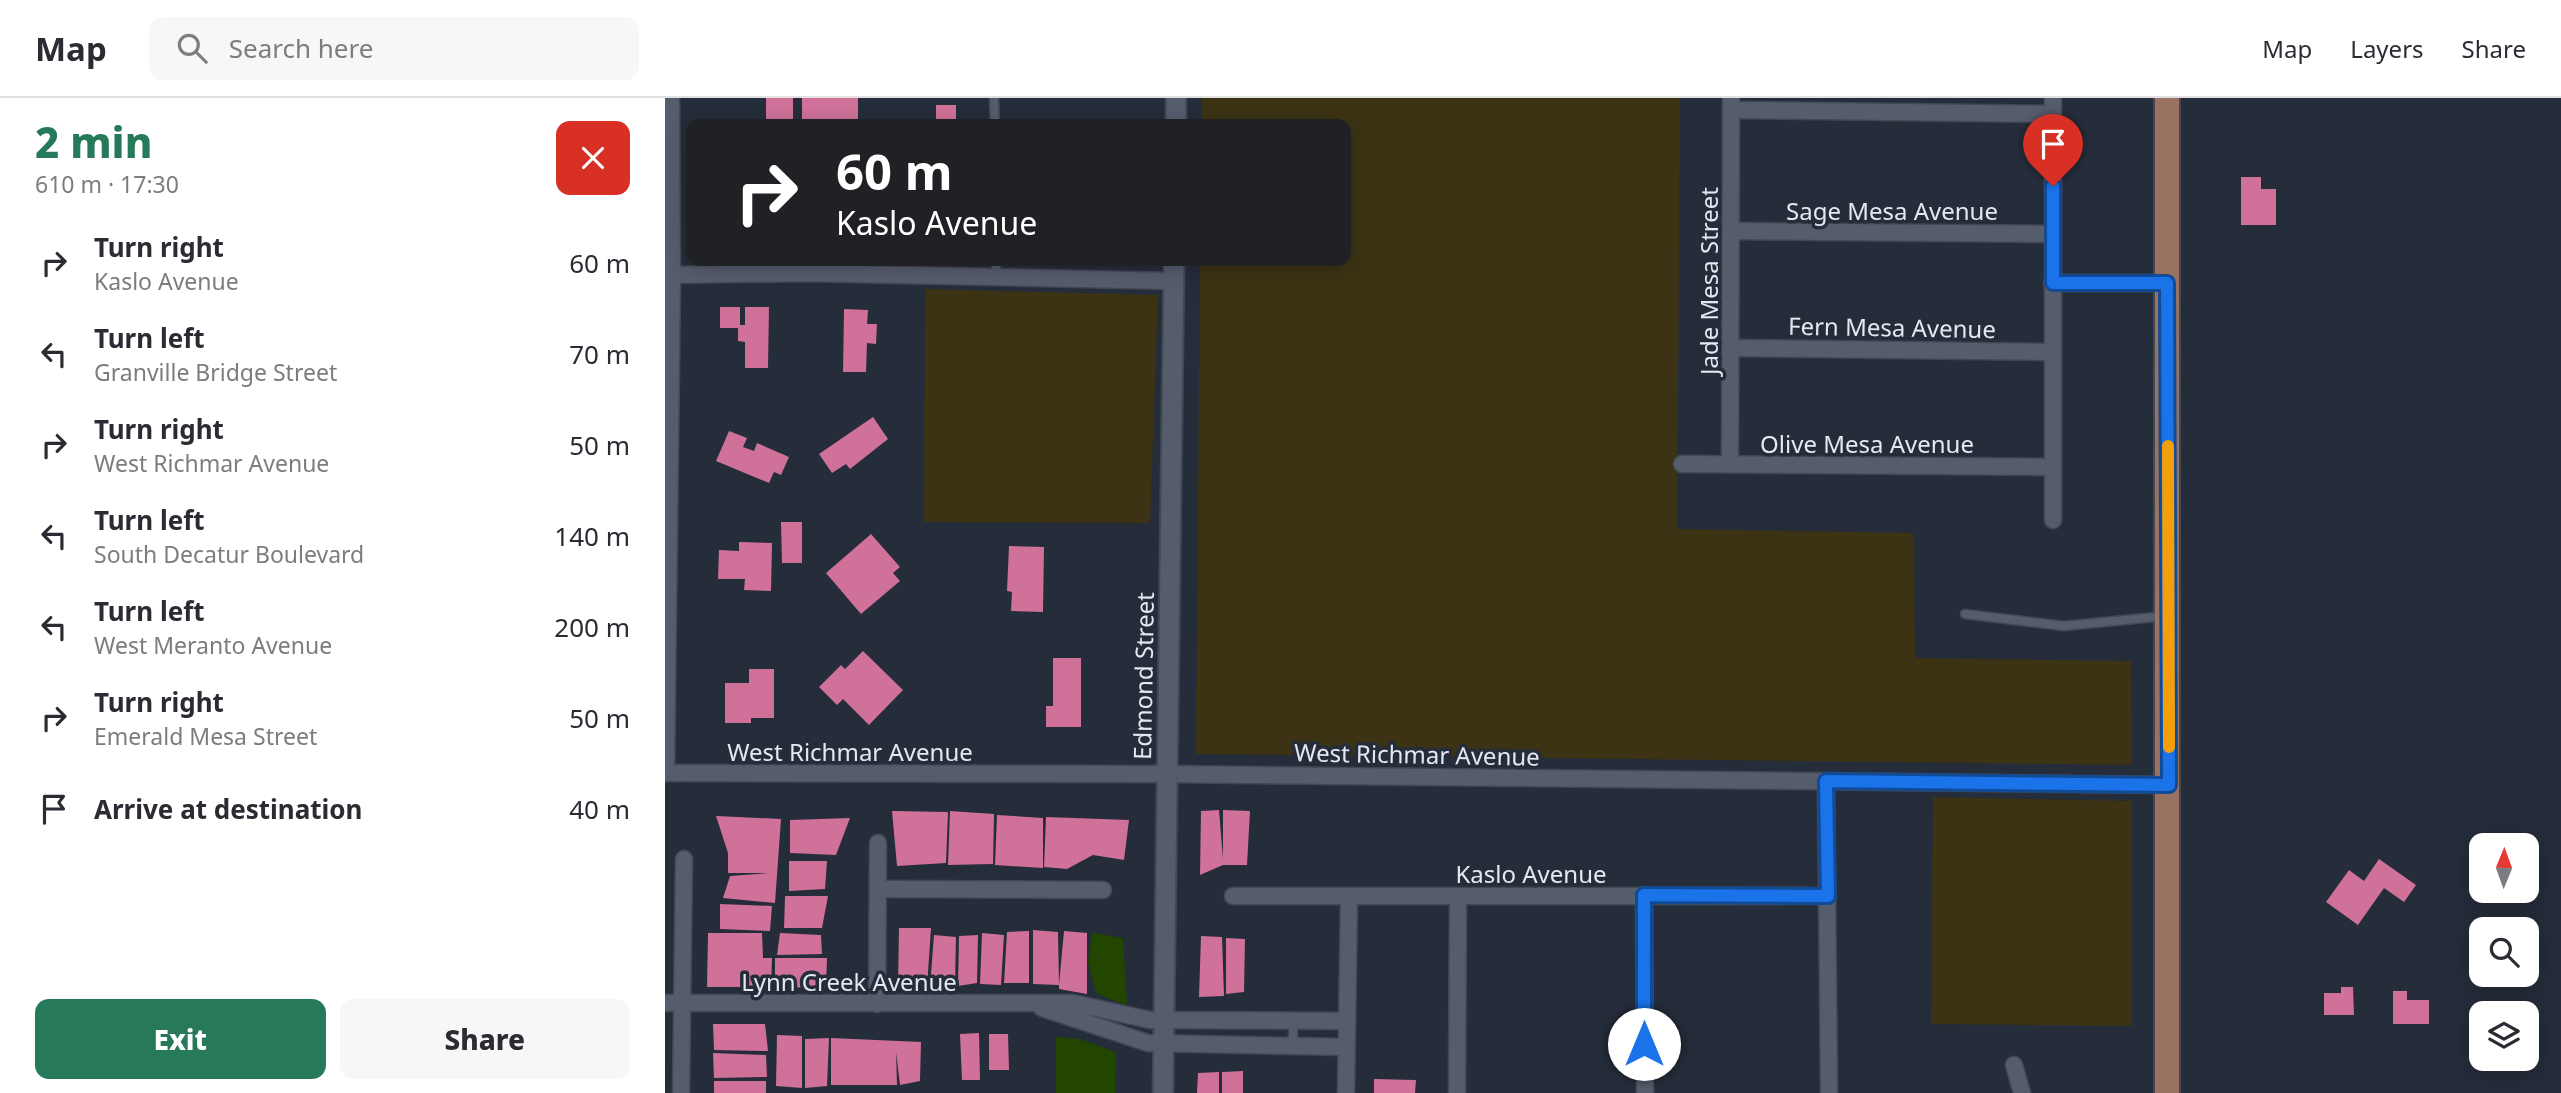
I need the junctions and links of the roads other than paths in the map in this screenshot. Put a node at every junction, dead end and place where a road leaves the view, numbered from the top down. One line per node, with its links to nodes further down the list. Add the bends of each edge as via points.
1 (671, 98): 13 (street)
2 (994, 98): 7 (lane)
3 (1176, 98): 8 (street)
4 (2167, 98): 17 (main road)
5 (1731, 104): 6 (street); 9 (street, Jade Mesa Street)
6 (2053, 106): 10 (street)
7 (995, 119)
8 (1176, 119)
9 (1731, 231): 10 (street, Sage Mesa Avenue); 18 (street, Jade Mesa Street)
10 (2052, 234): 16 (street)
11 (996, 266): 14 (lane)
12 (1174, 266): 15 (street, Edmond Street)
13 (669, 275): 14 (street); 26 (street)
14 (996, 278): 15 (street)
15 (1174, 281): 27 (street, Edmond Street)
16 (2053, 283): 17 (street); 19 (street)
17 (2167, 283): 25 (main road)
18 (1730, 348): 19 (street, Fern Mesa Avenue); 21 (street, Jade Mesa Street)
19 (2052, 352): 22 (street)
20 (1682, 464): 21 (street, Olive Mesa Avenue)
21 (1730, 464): 22 (street, Olive Mesa Avenue)
22 (2052, 467): 23 (street)
23 (2053, 520)
24 (1965, 614): 25 (lane, via 2064,626)
25 (2168, 616): 29 (main road)
26 (665, 773): 27 (street, West Richmar Avenue)
27 (1166, 774): 28 (street, West Richmar Avenue); 44 (street, Edmond Street)
28 (1826, 781): 29 (street, West Richmar Avenue); 38 (street)
29 (2169, 785): 59 (main road)
30 (878, 843): 32 (street)
31 (684, 859): 40 (street)
32 (878, 889): 33 (street); 41 (street)
33 (1103, 890)
34 (1644, 895): 37 (street, Kaslo Avenue); 38 (street, Kaslo Avenue); 56 (street)
35 (1233, 896): 36 (street, Kaslo Avenue)
36 (1349, 896): 37 (street, Kaslo Avenue); 47 (street)
37 (1458, 896): 55 (street)
38 (1828, 896): 57 (street)
39 (665, 1003): 40 (street, Lynn Creek Avenue)
40 (682, 1003): 41 (street, Lynn Creek Avenue); 52 (street)
41 (877, 1004): 43 (street, Lynn Creek Avenue)
42 (1087, 1004): 43 (street, Lynn Creek Avenue); 44 (street, Lynn Creek Avenue, via 1136,1018); 46 (lane)
43 (1033, 1005): 46 (street, Lynn Creek Avenue)
44 (1164, 1020): 45 (street, Lynn Creek Avenue); 48 (street, Edmond Street)
45 (1293, 1020): 47 (street, Lynn Creek Avenue); 49 (lane)
46 (1079, 1021): 48 (street, Lynn Creek Avenue, via 1139,1042)
47 (1347, 1021): 50 (street)
48 (1163, 1044): 49 (street, Lynn Creek Avenue); 53 (street, Edmond Street)
49 (1293, 1046): 50 (street, Lynn Creek Avenue)
50 (1346, 1047): 54 (street)
51 (2014, 1065): 58 (street)
52 (681, 1093)
53 (1163, 1093)
54 (1346, 1093)
55 (1457, 1093)
56 (1645, 1093)
57 (1829, 1093)
58 (2022, 1093)
59 (2167, 1093)

